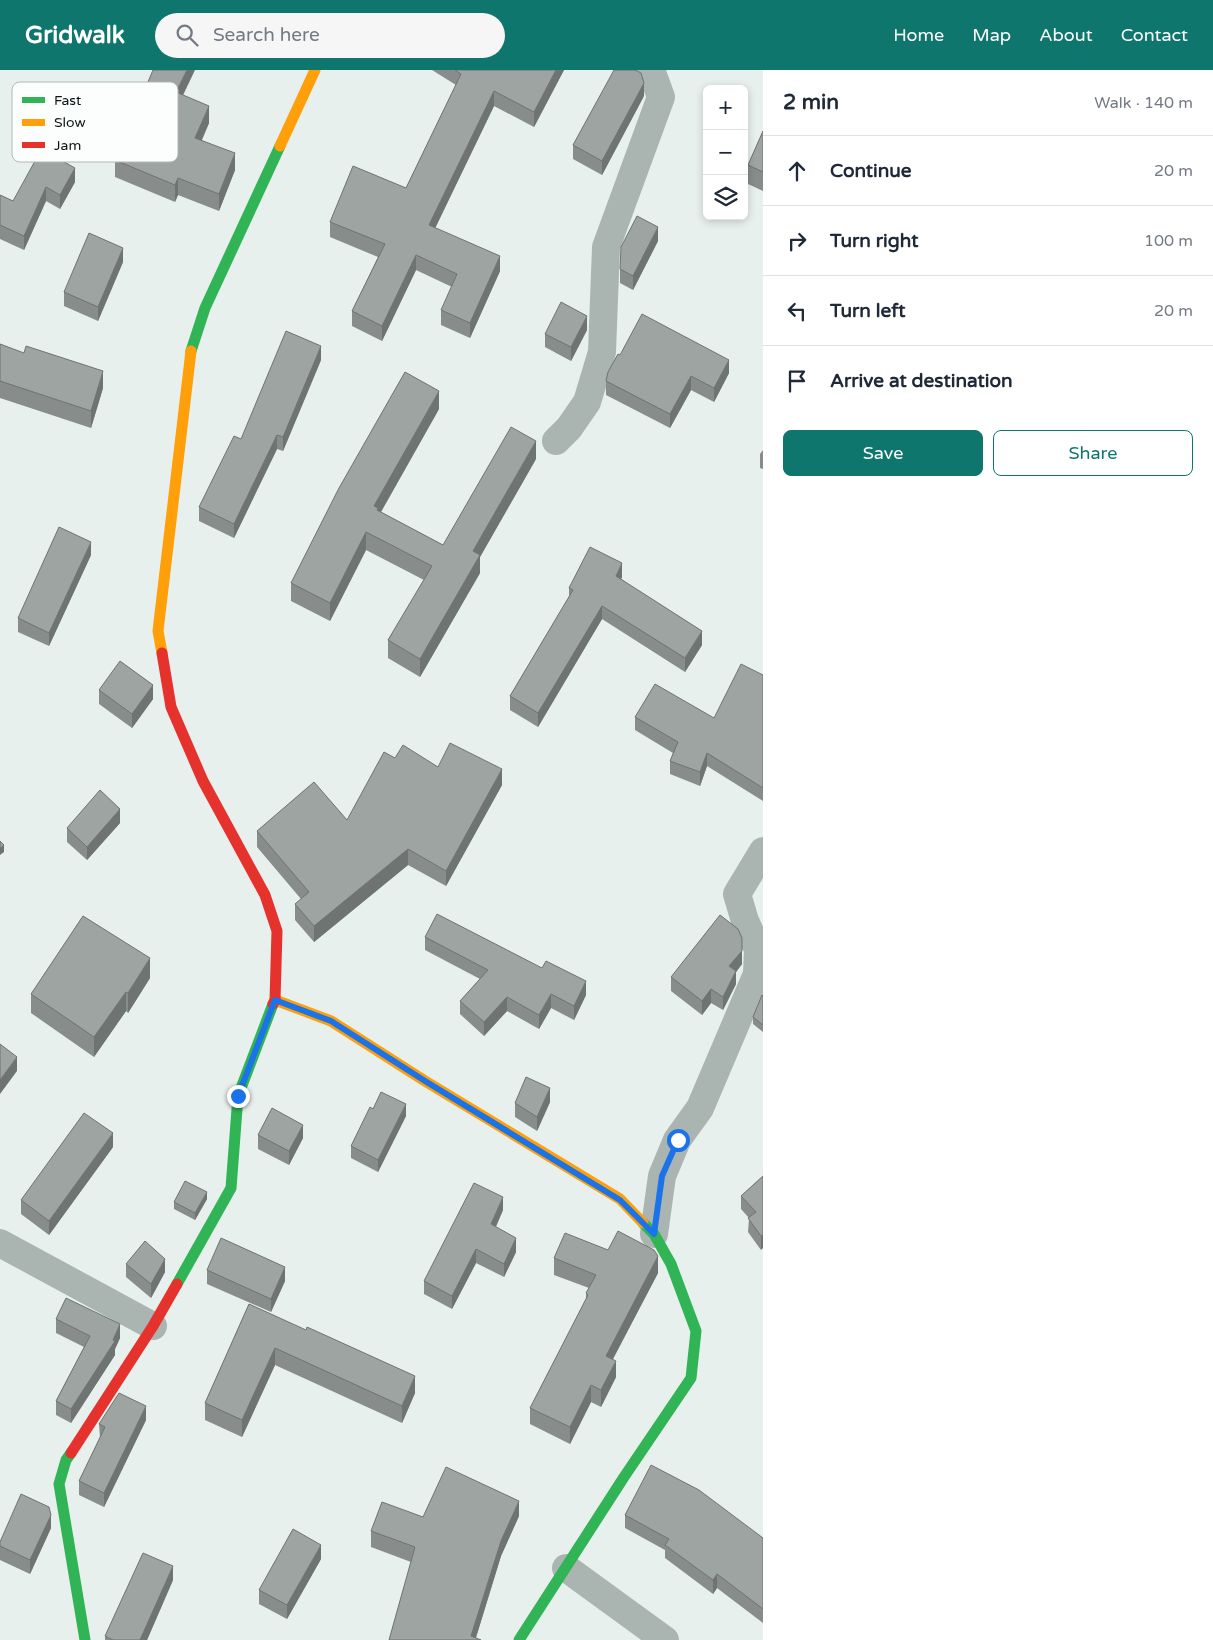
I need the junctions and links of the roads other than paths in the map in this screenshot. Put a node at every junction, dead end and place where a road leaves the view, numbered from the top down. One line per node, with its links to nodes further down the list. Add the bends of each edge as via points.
1 (315, 70): 5 (street, via 205,308 191,349 158,631 171,708 204,781 265,895 277,931)
2 (648, 70): 3 (street, via 661,98 606,247 602,352 587,402)
3 (556, 441)
4 (763, 851): 6 (street, via 737,894 758,949 757,974 700,1108 678,1140 662,1176)
5 (275, 1000): 6 (street, via 331,1021 620,1200); 8 (street, via 238,1096 231,1188)
6 (654, 1234): 9 (street, via 671,1264 696,1331 691,1378)
7 (0, 1244): 8 (street)
8 (153, 1326): 10 (street, via 66,1460 59,1484)
9 (566, 1568): 11 (street); 12 (street)
10 (85, 1640)
11 (519, 1640)
12 (664, 1640)

